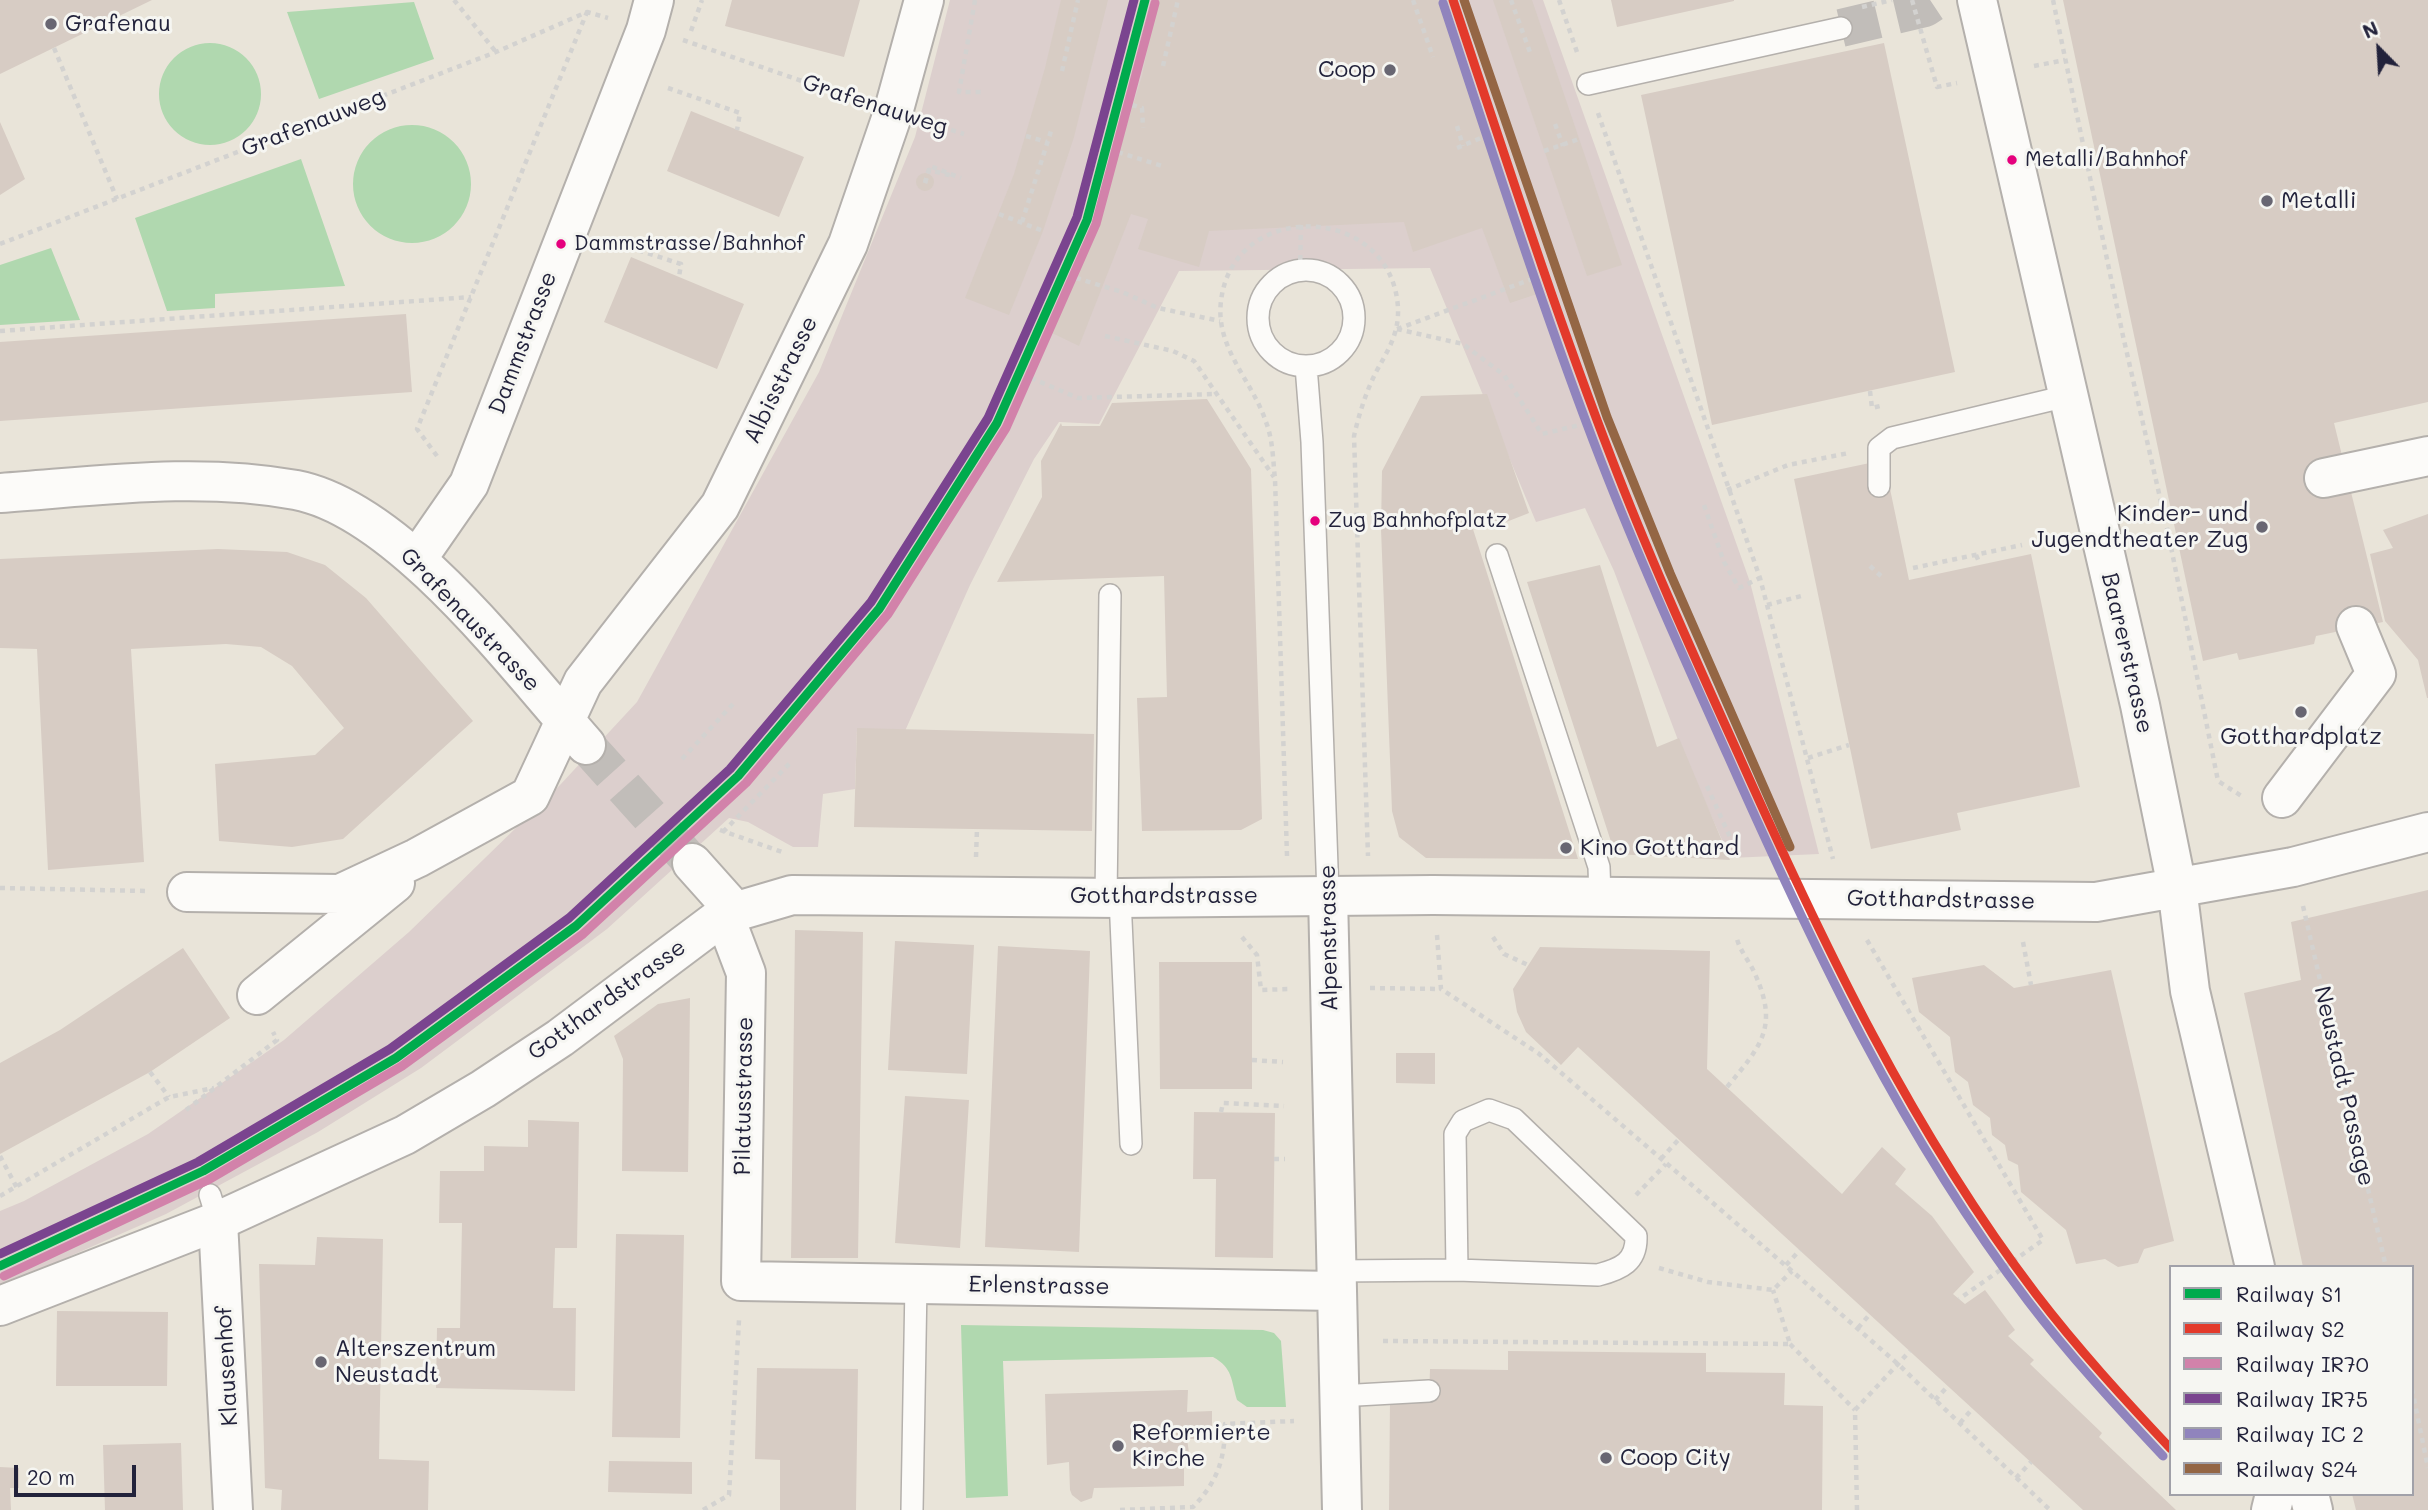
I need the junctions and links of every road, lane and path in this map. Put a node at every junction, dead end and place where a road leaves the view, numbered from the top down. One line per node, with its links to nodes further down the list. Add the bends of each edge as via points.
1 (454, 0): 20 (path)
2 (654, 0): 80 (street, Dammstrasse, via 469,484)
3 (702, 0): 18 (path)
4 (924, 0): 29 (street, Albisstrasse)
5 (975, 0): 27 (path, via 959,92)
6 (1078, 0): 24 (path)
7 (1178, 0): 23 (path)
8 (1413, 0): 22 (path)
9 (1511, 0): 21 (path)
10 (1559, 0): 17 (path)
11 (1977, 0): 66 (street, Baarerstrasse)
12 (2053, 0): 97 (path, via 2218,781 2251,803)
13 (587, 12): 14 (path); 20 (path, Grafenauweg); 59 (path)
14 (614, 20)
15 (1841, 28): 25 (lane)
16 (676, 38): 18 (path, Grafenauweg)
17 (1572, 38)
18 (687, 41): 29 (path, Grafenauweg)
19 (54, 48): 48 (path)
20 (496, 52): 48 (path, Grafenauweg)
21 (1531, 55)
22 (1433, 57)
23 (1163, 66)
24 (1062, 71)
25 (1588, 84): 74 (path)
26 (668, 88): 33 (path, via 740,113)
27 (985, 92)
28 (1132, 105): 32 (path, via 1142,108)
29 (893, 113): 34 (path, Grafenauweg); 91 (street, Albisstrasse, via 848,244 720,506 583,682)
30 (1555, 124): 39 (path)
31 (1457, 126): 38 (path)
32 (1143, 128)
33 (737, 130)
34 (964, 134)
35 (1488, 135): 38 (path)
36 (1026, 136): 50 (path, via 1047,143 1052,127)
37 (1579, 139): 39 (path)
38 (1464, 146): 40 (path)
39 (1563, 146): 41 (path)
40 (1457, 148)
41 (1544, 151)
42 (1118, 152): 43 (path)
43 (1164, 167)
44 (929, 170): 45 (path); 46 (path, bridge, via 930,166); 47 (path)
45 (953, 176)
46 (961, 177)
47 (925, 183)
48 (117, 199): 54 (path, Grafenauweg)
49 (999, 214): 50 (path)
50 (1022, 222): 52 (path)
51 (1301, 225): 55 (path)
52 (1043, 230)
53 (610, 241): 56 (path, via 681,264)
54 (0, 244)
55 (1300, 270): 63 (lane, via 1267,290 1257,312 1264,344 1290,364); 63 (lane, via 1329,275 1350,298 1354,312 1348,343 1322,364)
56 (679, 277)
57 (1076, 278): 60 (path, via 1158,308)
58 (1535, 278): 67 (path, via 1397,329 1463,344 1504,375 1542,434)
59 (471, 297): 61 (path); 70 (path, via 417,429)
60 (1220, 321)
61 (0, 331)
62 (1105, 336): 65 (path, via 1173,351 1195,361)
63 (1306, 366): 110 (lane, Alpenstrasse)
64 (1031, 378): 65 (path, via 1078,398)
65 (1217, 394): 72 (path)
66 (2067, 397): 68 (lane, via 1892,438); 107 (street, Baarerstrasse, via 2140,705)
67 (1588, 423)
68 (1879, 448): 73 (lane); 74 (path, via 1788,465)
69 (2428, 456): 71 (street)
70 (443, 465)
71 (2324, 478)
72 (1279, 484)
73 (1879, 486)
74 (1727, 490): 85 (path)
75 (0, 493): 80 (street, Grafenaustrasse, via 192,479 298,491 362,517)
76 (1704, 505): 85 (path, via 1724,562 1739,588)
77 (2022, 545): 79 (path)
78 (1497, 555): 112 (lane, via 1600,867)
79 (1976, 555): 81 (path); 83 (path)
80 (417, 559): 91 (street, Grafenaustrasse)
81 (1980, 564)
82 (1870, 566): 84 (path)
83 (1913, 568)
84 (1881, 576)
85 (1760, 578): 88 (path)
86 (1110, 595): 113 (lane)
87 (1805, 595): 88 (path)
88 (1767, 605): 93 (path)
89 (2356, 626): 97 (street, via 2376,674)
90 (733, 704): 94 (path)
91 (576, 734): 103 (street, via 530,796)
92 (1849, 745): 93 (path)
93 (1808, 758): 105 (path)
94 (682, 759)
95 (790, 763): 102 (path, via 722,831)
96 (1707, 786): 114 (path, via 1739,858)
97 (2282, 799)
98 (1290, 802): 99 (path)
99 (1286, 808)
100 (977, 829): 104 (path)
101 (2428, 832): 107 (street, Gotthardstrasse, via 2293,867)
102 (792, 856)
103 (417, 858): 109 (street, via 340,894); 124 (street, via 385,893)
104 (975, 858)
105 (1834, 861)
106 (692, 863): 116 (street)
107 (2177, 887): 114 (street, Gotthardstrasse, via 2096,901); 149 (street, Baarerstrasse, via 2190,991)
108 (0, 888): 109 (path)
109 (187, 892)
110 (1328, 895): 111 (street, Gotthardstrasse); 113 (street, Gotthardstrasse); 154 (street, Alpenstrasse)
111 (1433, 895): 112 (street, Gotthardstrasse); 117 (path)
112 (1600, 897): 114 (street, Gotthardstrasse)
113 (1113, 898): 116 (street, Gotthardstrasse, via 792,895); 136 (lane)
114 (1738, 899): 129 (path, via 1737,942 1766,1000 1766,1028 1758,1051)
115 (2303, 906): 150 (path, Neustadt Passage)
116 (729, 913): 144 (street, Gotthardstrasse, via 560,1038 405,1135); 153 (street, Pilatusstrasse, via 746,973)
117 (1437, 934): 118 (path); 140 (path, via 1441,989 1538,1053)
118 (1451, 935)
119 (1479, 935): 121 (path, via 1493,936 1504,954)
120 (2022, 938): 123 (path)
121 (1528, 965)
122 (1884, 969): 157 (path, via 2043,1240)
123 (2031, 985)
124 (257, 995)
125 (257, 1057): 130 (path)
126 (1252, 1060): 127 (path)
127 (1283, 1062)
128 (150, 1072): 131 (path)
129 (1727, 1087)
130 (214, 1088): 131 (path); 133 (path)
131 (169, 1097): 142 (path)
132 (1284, 1105): 134 (path, via 1223,1103)
133 (186, 1110)
134 (1221, 1112)
135 (1679, 1139): 140 (path)
136 (1131, 1144)
137 (0, 1156): 142 (path)
138 (1285, 1158): 139 (path)
139 (1275, 1159)
140 (1661, 1159): 141 (path)
141 (1666, 1164): 145 (path); 148 (path)
142 (17, 1188): 143 (path)
143 (0, 1196)
144 (214, 1208): 158 (street, Gotthardstrasse); 178 (street, Klausenhof)
145 (1616, 1216): 147 (lane, via 1636,1236); 151 (lane, via 1514,1119 1489,1110 1474,1114 1455,1134)
146 (1800, 1250): 148 (path)
147 (1631, 1261): 151 (lane, via 1598,1275); 156 (path, via 1708,1282)
148 (1786, 1265): 152 (path)
149 (2255, 1265)
150 (2386, 1265)
151 (1457, 1270): 154 (lane)
152 (1793, 1271): 156 (path); 160 (path)
153 (741, 1281): 155 (street, Erlenstrasse); 179 (path, via 729,1495)
154 (1336, 1281): 155 (street, Erlenstrasse); 167 (street, Alpenstrasse)
155 (916, 1284): 180 (lane)
156 (1773, 1290): 162 (path)
157 (1959, 1299)
158 (0, 1306)
159 (1870, 1314): 160 (path)
160 (1858, 1328): 164 (path)
161 (1383, 1341): 162 (path)
162 (1790, 1344): 171 (path)
163 (1910, 1352): 164 (path)
164 (1899, 1364): 169 (path); 171 (path)
165 (1948, 1386): 169 (path)
166 (1429, 1391): 167 (lane)
167 (1339, 1396): 182 (street, Alpenstrasse)
168 (2414, 1399): 175 (path)
169 (1935, 1400): 173 (path)
170 (1973, 1408): 173 (path)
171 (1854, 1410): 183 (path)
172 (1294, 1421): 177 (path, via 1225,1424 1225,1453 1215,1480)
173 (1960, 1423): 176 (path)
174 (2031, 1462): 176 (path)
175 (2428, 1468)
176 (2016, 1478): 184 (path)
177 (1194, 1508): 181 (path)
178 (233, 1510)
179 (703, 1510)
180 (912, 1510)
181 (1120, 1510)
182 (1342, 1510)
183 (1857, 1510)
184 (2050, 1510)

